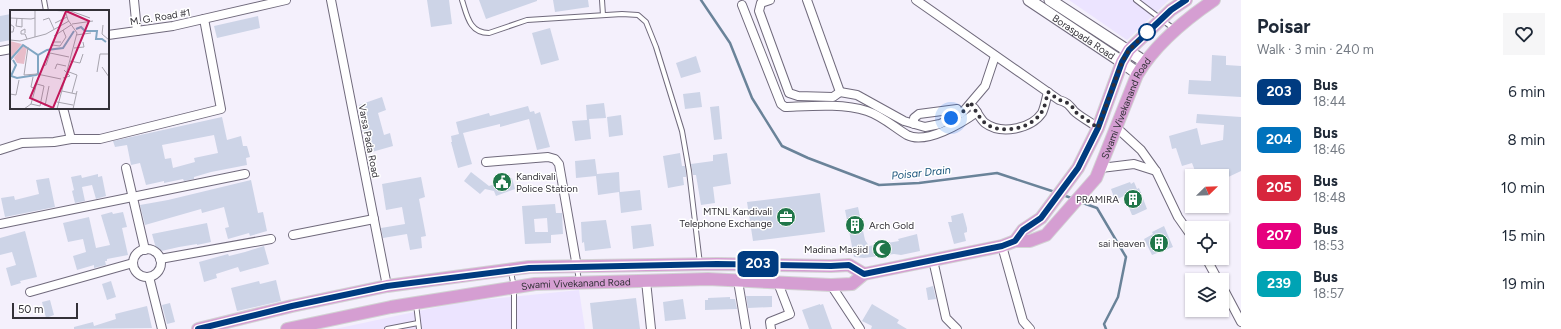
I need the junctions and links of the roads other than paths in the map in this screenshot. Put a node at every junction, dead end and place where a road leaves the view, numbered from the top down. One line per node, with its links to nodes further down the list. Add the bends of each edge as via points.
1 (44, 0): 16 (lane)
2 (134, 0): 21 (street)
3 (286, 0): 18 (street, M. G. Road #1)
4 (331, 0): 47 (street, Varsa Pada Road)
5 (462, 0): 17 (lane, via 473,28 482,33 527,20)
6 (602, 0): 17 (lane)
7 (770, 0): 30 (street, via 761,3 759,11 788,93 798,96 833,97)
8 (807, 0): 30 (street)
9 (916, 0): 26 (street)
10 (1029, 0): 27 (main road, Boraspada Road)
11 (1050, 0): 24 (main road, Boraspada Road)
12 (1136, 0): 19 (lane)
13 (1186, 0): 19 (main road, Swami Vivekanand Road)
14 (1214, 0): 20 (main road, Swami Vivekanand Road)
15 (742, 5): 35 (street, via 781,104 785,107 857,109 878,116 909,136 923,137 964,121)
16 (46, 10)
17 (603, 15): 58 (lane, via 638,16 646,22 656,47 682,131)
18 (204, 19): 21 (street, M. G. Road #1); 39 (street, via 221,109 100,139)
19 (1160, 20): 20 (lane); 24 (main road, Swami Vivekanand Road)
20 (1176, 30): 28 (main road, Swami Vivekanand Road)
21 (137, 31): 22 (street, M. G. Road #1)
22 (109, 35)
23 (10, 49): 25 (street)
24 (1129, 50): 27 (main road, Swami Vivekanand Road); 28 (main road, Boraspada Road)
25 (0, 51)
26 (995, 56): 31 (street); 32 (street, via 985,86)
27 (1122, 62): 29 (main road, Boraspada Road); 37 (main road, Swami Vivekanand Road)
28 (1145, 62): 29 (main road, Swami Vivekanand Road)
29 (1137, 75): 38 (main road, Swami Vivekanand Road)
30 (840, 92): 36 (street, via 857,95)
31 (1048, 92): 35 (street, via 1042,112 1022,128 996,127 985,123); 37 (street, via 1072,106 1074,111)
32 (970, 102): 35 (street); 36 (street, via 962,113 940,124 925,127)
33 (62, 109): 39 (street)
34 (956, 109): 36 (street, via 919,114 914,118)
35 (977, 112)
36 (914, 124)
37 (1098, 128): 52 (main road, Swami Vivekanand Road, via 1078,168 1041,218 1023,230)
38 (1117, 128): 43 (street, via 1141,150); 44 (main road, Swami Vivekanand Road)
39 (71, 139): 40 (street, via 22,143)
40 (0, 150)
41 (486, 162): 59 (street, via 548,157 555,159 559,164)
42 (126, 168): 46 (street)
43 (1156, 171): 44 (street, via 1134,164); 49 (street)
44 (1098, 173): 52 (main road, Swami Vivekanand Road, via 1046,235 1030,241)
45 (245, 174): 46 (street)
46 (132, 197): 48 (street); 54 (street)
47 (374, 220): 50 (street); 68 (street, Varsa Pada Road)
48 (0, 224)
49 (1185, 227)
50 (293, 235)
51 (271, 239): 55 (street)
52 (1015, 241): 53 (main road, Swami Vivekanand Road)
53 (1002, 246): 56 (main road, Swami Vivekanand Road); 86 (street, via 1023,321)
54 (145, 250): 55 (street, via 154,252); 57 (street, via 137,254)
55 (160, 259): 62 (street, via 158,272)
56 (933, 260): 61 (main road, Swami Vivekanand Road); 85 (street, via 946,318)
57 (134, 263): 62 (street, via 134,268 139,274); 70 (street)
58 (700, 264): 59 (main road, Swami Vivekanand Road); 61 (main road, Swami Vivekanand Road, via 849,265)
59 (577, 266): 60 (main road, Swami Vivekanand Road); 65 (lane)
60 (511, 270): 68 (main road, Swami Vivekanand Road); 69 (lane)
61 (864, 274): 67 (main road, Swami Vivekanand Road, via 852,284)
62 (149, 277): 76 (street)
63 (646, 281): 64 (main road, Swami Vivekanand Road); 65 (main road, Swami Vivekanand Road); 81 (street)
64 (738, 281): 66 (main road, Swami Vivekanand Road); 82 (street)
65 (579, 282): 69 (main road, Swami Vivekanand Road)
66 (778, 282): 67 (main road, Swami Vivekanand Road); 83 (street, via 790,314 770,322)
67 (831, 285): 84 (street)
68 (387, 286): 77 (main road, Swami Vivekanand Road)
69 (514, 287): 72 (main road, Swami Vivekanand Road); 80 (lane)
70 (30, 292)
71 (1229, 299): 73 (street)
72 (416, 303): 74 (lane); 75 (main road, Swami Vivekanand Road)
73 (1241, 322)
74 (418, 323): 78 (lane); 79 (lane)
75 (294, 328)
76 (162, 329)
77 (198, 329)
78 (387, 329)
79 (419, 329)
80 (514, 329)
81 (651, 329)
82 (746, 329)
83 (771, 329)
84 (860, 329)
85 (957, 329)
86 (1030, 329)

